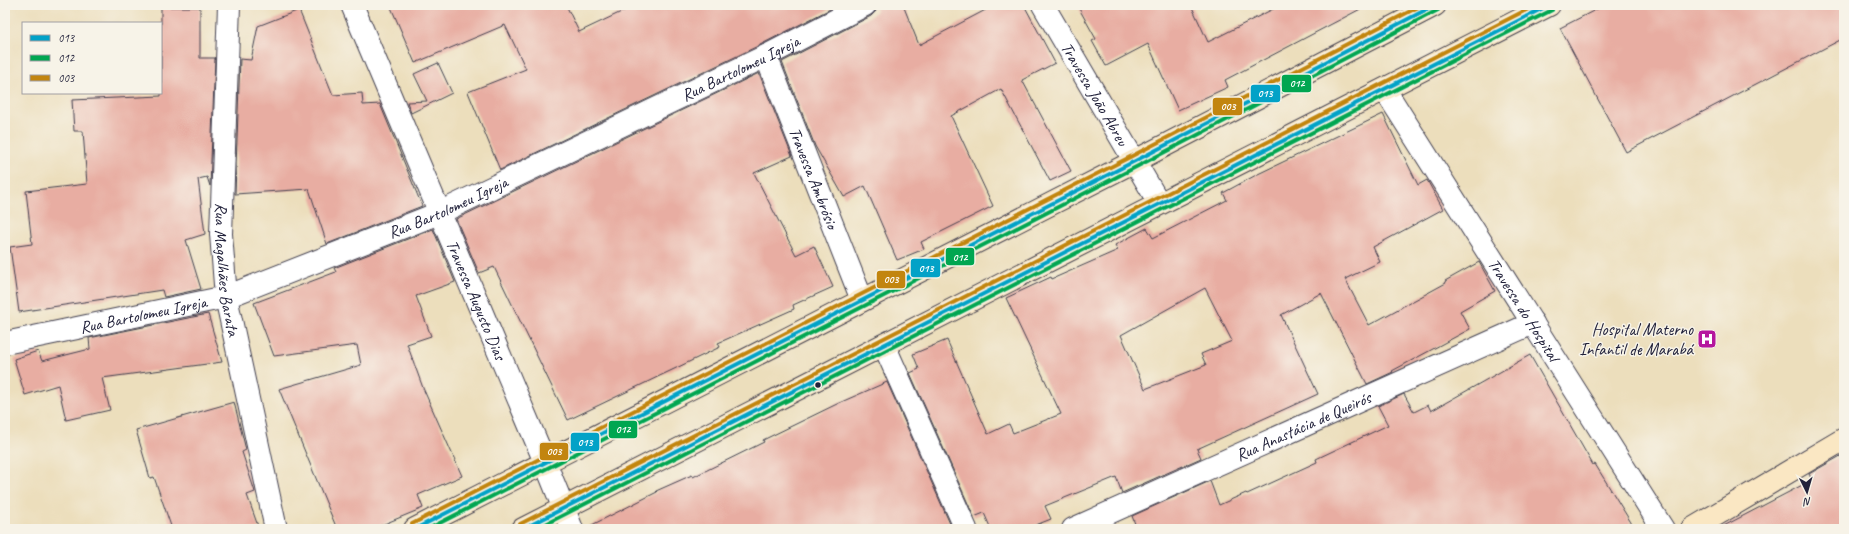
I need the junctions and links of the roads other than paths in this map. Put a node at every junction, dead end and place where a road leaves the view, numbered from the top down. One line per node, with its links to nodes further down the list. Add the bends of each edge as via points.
1 (229, 5): 12 (street, Rua Magalhães Barata, via 221,234)
2 (352, 5): 11 (street, Travessa Augusto Dias)
3 (865, 5): 7 (street, Rua Bartolomeu Igreja)
4 (1043, 5): 9 (street, Travessa João Abreu)
5 (1435, 5): 9 (main road)
6 (1549, 5): 8 (main road)
7 (766, 56): 11 (street, Rua Bartolomeu Igreja); 13 (street, Travessa Ambrósio)
8 (1385, 90): 10 (main road); 14 (street, Travessa do Hospital)
9 (1135, 161): 10 (street, Travessa João Abreu); 13 (main road)
10 (1159, 203): 16 (main road)
11 (438, 213): 12 (street, Rua Bartolomeu Igreja); 18 (street, Travessa Augusto Dias)
12 (226, 297): 15 (street, Rua Bartolomeu Igreja); 20 (street, Rua Magalhães Barata)
13 (862, 300): 18 (main road)
14 (1533, 323): 25 (street, Rua Anastácia de Queirós); 26 (street, Travessa do Hospital)
15 (5, 343)
16 (884, 345): 19 (main road); 24 (street)
17 (1844, 439): 27 (main road)
18 (545, 462): 19 (street, Travessa Augusto Dias); 21 (main road)
19 (564, 509): 22 (main road); 23 (street, Travessa Augusto Dias)
20 (276, 529)
21 (415, 529)
22 (523, 529)
23 (572, 529)
24 (966, 529)
25 (1073, 529)
26 (1663, 529)
27 (1692, 529)

